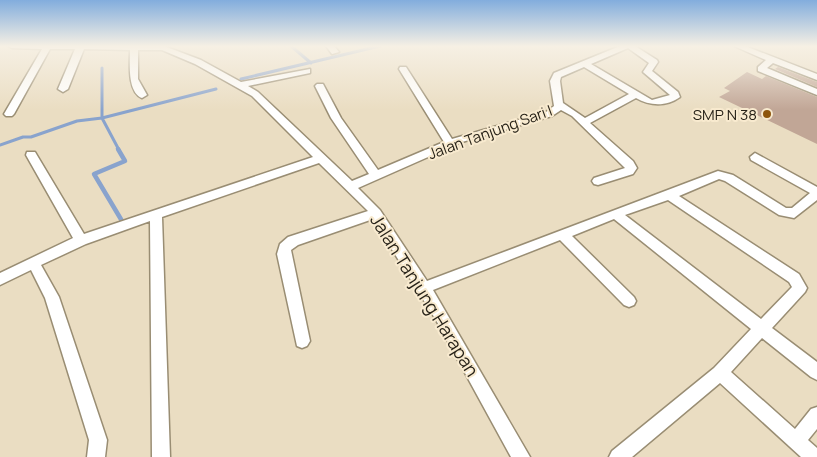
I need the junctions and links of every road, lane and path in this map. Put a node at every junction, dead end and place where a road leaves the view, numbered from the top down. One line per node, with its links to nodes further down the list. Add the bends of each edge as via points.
1 (35, 67): 20 (street)
2 (72, 67): 15 (street)
3 (134, 67): 18 (street, via 134,79)
4 (208, 67): 13 (street, Jalan Tanjung Harapan)
5 (575, 67): 19 (street, Jalan Tanjung Sari I, via 556,76 554,81)
6 (591, 67): 17 (street)
7 (649, 67): 17 (street, via 647,72 676,95 654,103)
8 (763, 67): 16 (street, via 761,69)
9 (791, 67): 12 (street)
10 (403, 69): 22 (street)
11 (307, 71): 13 (street)
12 (817, 77)
13 (241, 85): 25 (street, Jalan Tanjung Harapan, via 260,98)
14 (320, 86): 26 (street, via 336,118)
15 (63, 89)
16 (817, 92)
17 (636, 94): 21 (street)
18 (142, 95)
19 (559, 105): 21 (street); 22 (street, Jalan Tanjung Sari I, via 549,114)
20 (8, 114)
21 (584, 122): 27 (street, via 631,168)
22 (450, 144): 26 (street, Jalan Tanjung Sari I)
23 (31, 155): 35 (street)
24 (755, 157): 29 (street)
25 (321, 158): 28 (street, Jalan Tanjung Harapan); 33 (street)
26 (376, 176): 28 (street, Jalan Tanjung Sari I)
27 (598, 181)
28 (349, 187): 31 (street, Jalan Tanjung Harapan)
29 (817, 193): 30 (street, via 789,214 722,175)
30 (669, 195): 32 (street); 40 (street, via 798,282 800,288)
31 (376, 213): 38 (street, Jalan Tanjung Harapan); 41 (street, via 293,241 285,248)
32 (615, 214): 34 (street); 40 (street)
33 (156, 216): 35 (street); 47 (street)
34 (562, 234): 38 (street); 39 (street)
35 (81, 240): 36 (street)
36 (34, 264): 37 (street); 46 (street, via 52,298 70,349 98,440)
37 (0, 279)
38 (424, 288): 48 (street, Jalan Tanjung Harapan)
39 (629, 301)
40 (760, 330): 42 (street); 43 (street)
41 (302, 340)
42 (817, 372)
43 (720, 373): 45 (street); 49 (street)
44 (817, 415): 45 (street)
45 (797, 441): 50 (street)
46 (96, 457)
47 (161, 457)
48 (521, 457)
49 (618, 457)
50 (814, 457)

